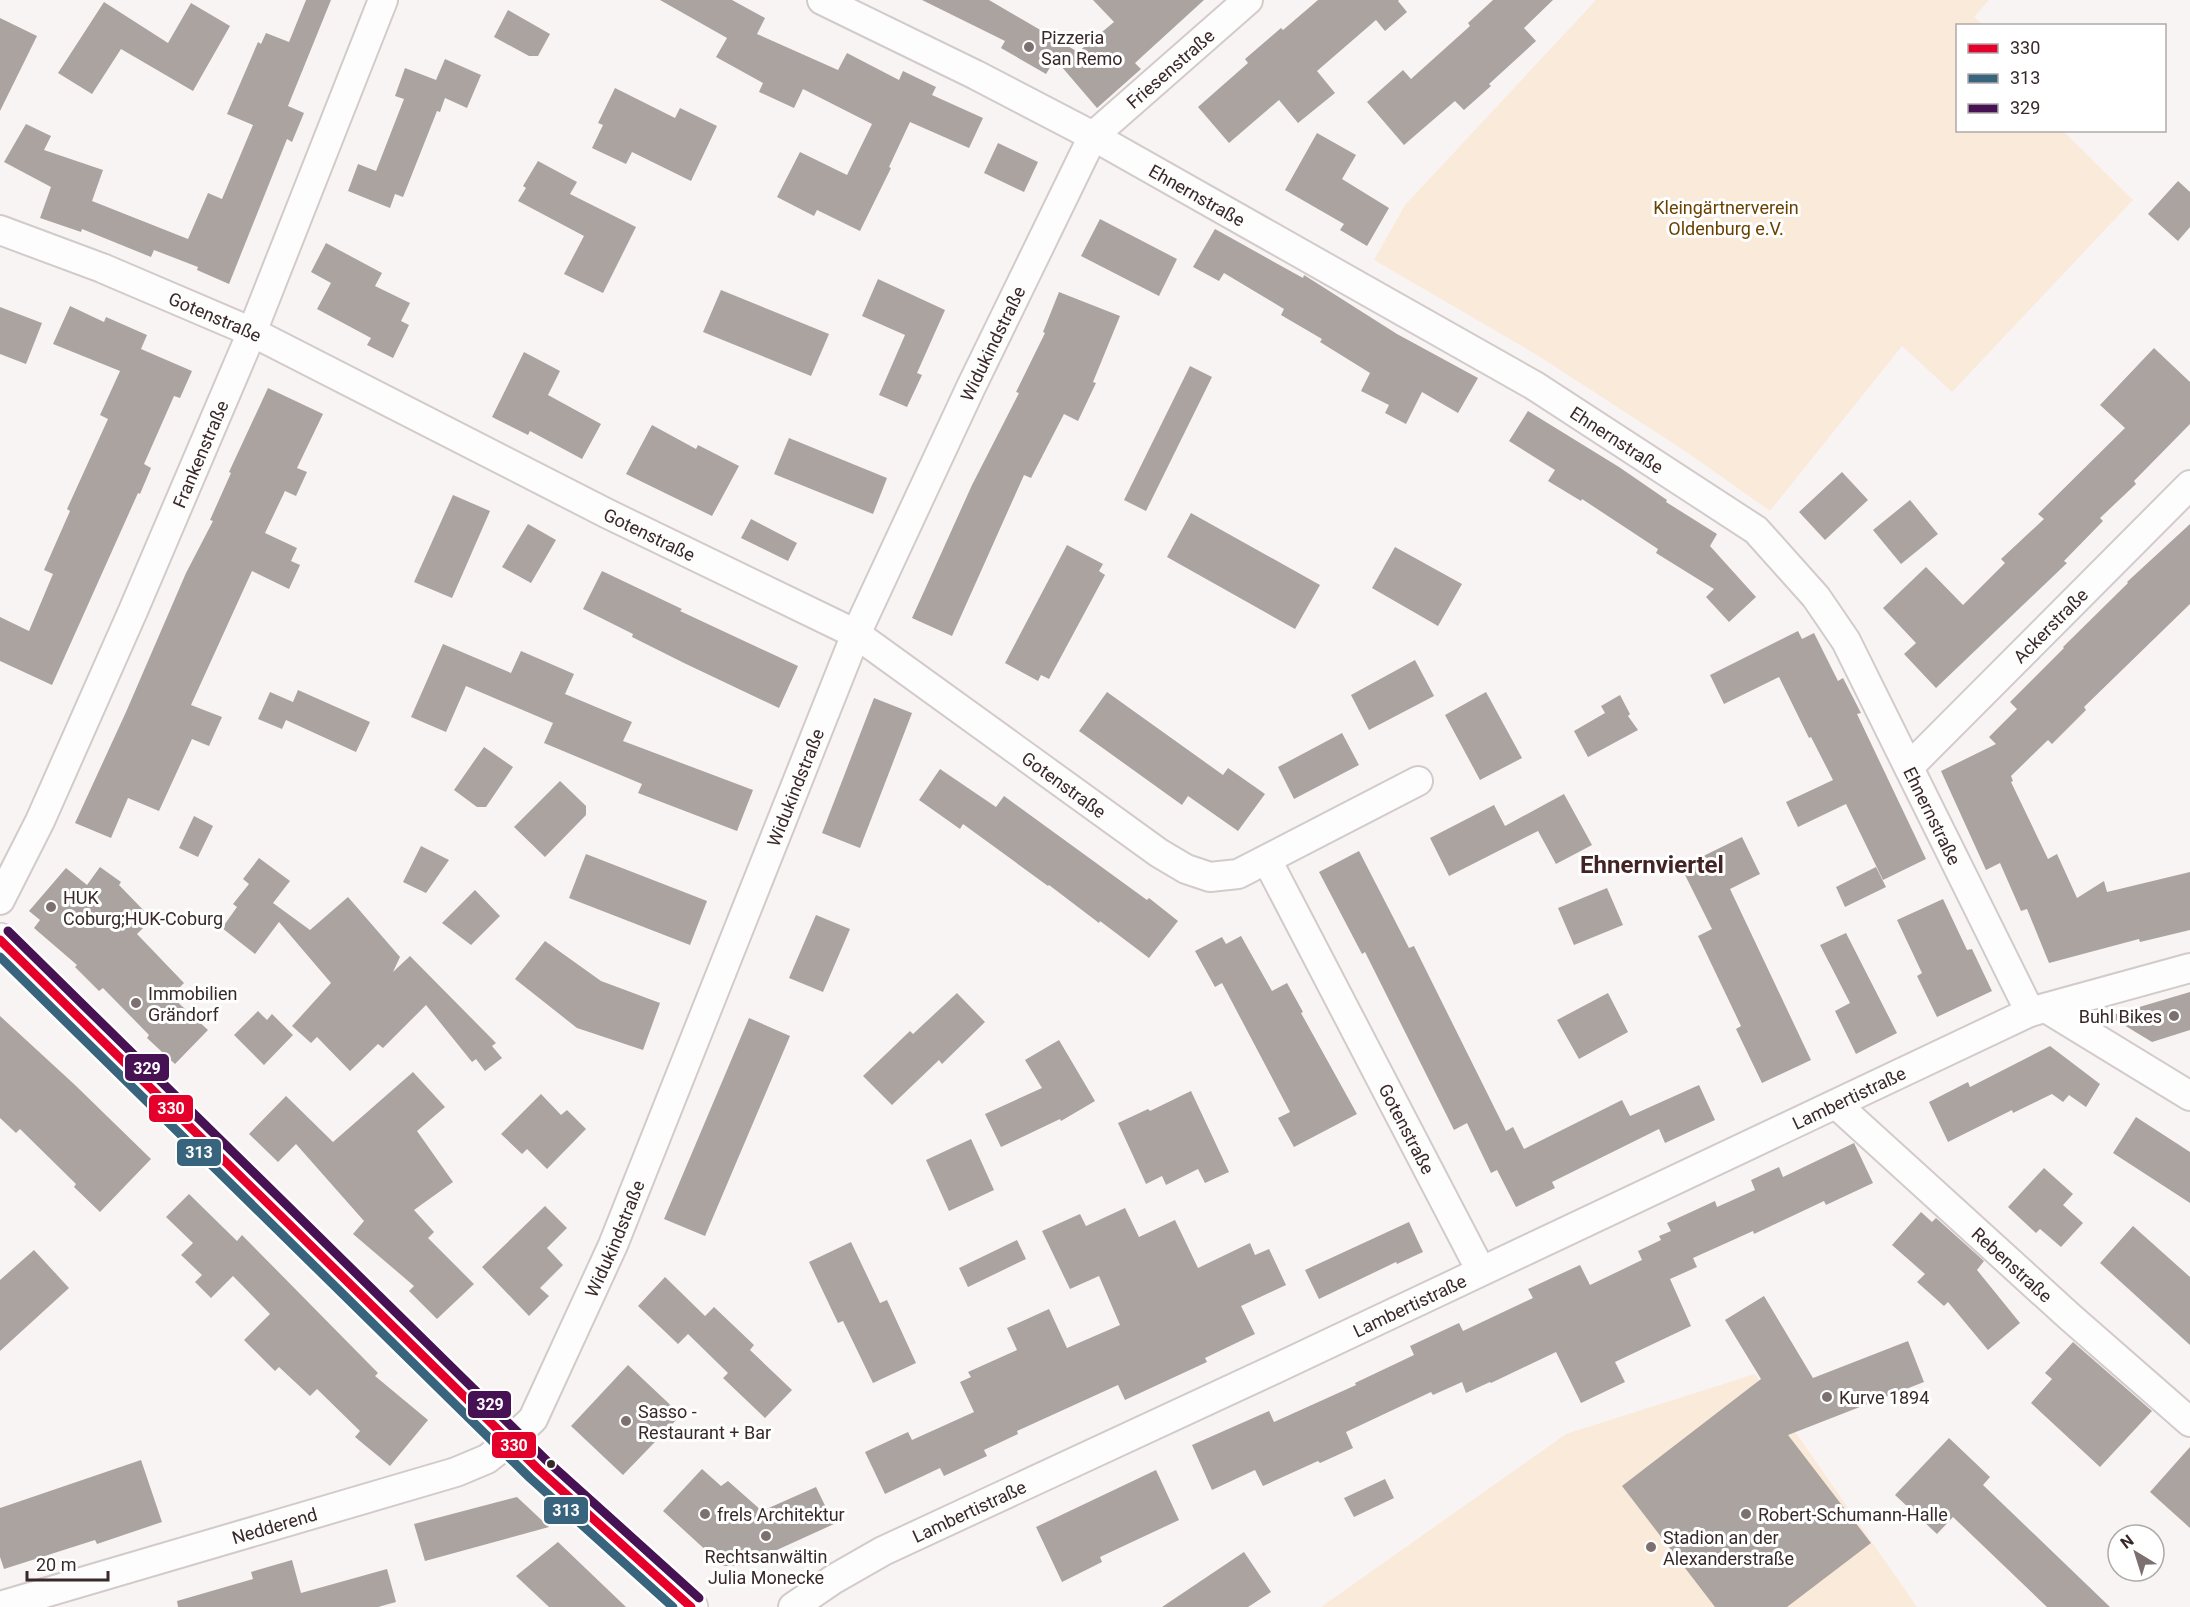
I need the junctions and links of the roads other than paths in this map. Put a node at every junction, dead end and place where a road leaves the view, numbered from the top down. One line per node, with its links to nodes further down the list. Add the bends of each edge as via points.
1 (383, 0): 6 (street, Frankenstraße)
2 (822, 0): 4 (street, Ehnernstraße)
3 (1248, 0): 4 (street, Friesenstraße)
4 (1093, 136): 8 (street, Widukindstraße); 9 (street, Ehnernstraße, via 1535,386 1756,530 1816,597 1846,641)
5 (0, 230): 6 (street, Gotenstraße, via 102,268)
6 (252, 332): 8 (street, Gotenstraße, via 608,514); 12 (street, Frankenstraße, via 40,821)
7 (2190, 486): 9 (street, Ackerstraße)
8 (856, 634): 11 (street, Gotenstraße, via 1185,868 1210,877 1238,874); 20 (street, Widukindstraße, via 613,1245 533,1419)
9 (1909, 767): 15 (street, Ehnernstraße)
10 (1419, 781): 11 (street, Gotenstraße)
11 (1267, 860): 18 (street, Gotenstraße)
12 (0, 900)
13 (0, 940): 20 (street)
14 (2190, 968): 15 (street, Lambertistraße)
15 (2038, 1010): 16 (street); 17 (street, Lambertistraße)
16 (2190, 1096)
17 (1837, 1105): 18 (street, Lambertistraße); 19 (street, Rebenstraße)
18 (1481, 1271): 23 (street, Lambertistraße, via 883,1551)
19 (2190, 1422)
20 (510, 1441): 21 (street, Nedderend, via 487,1459 456,1472); 22 (street)
21 (0, 1606)
22 (691, 1607)
23 (793, 1607)

